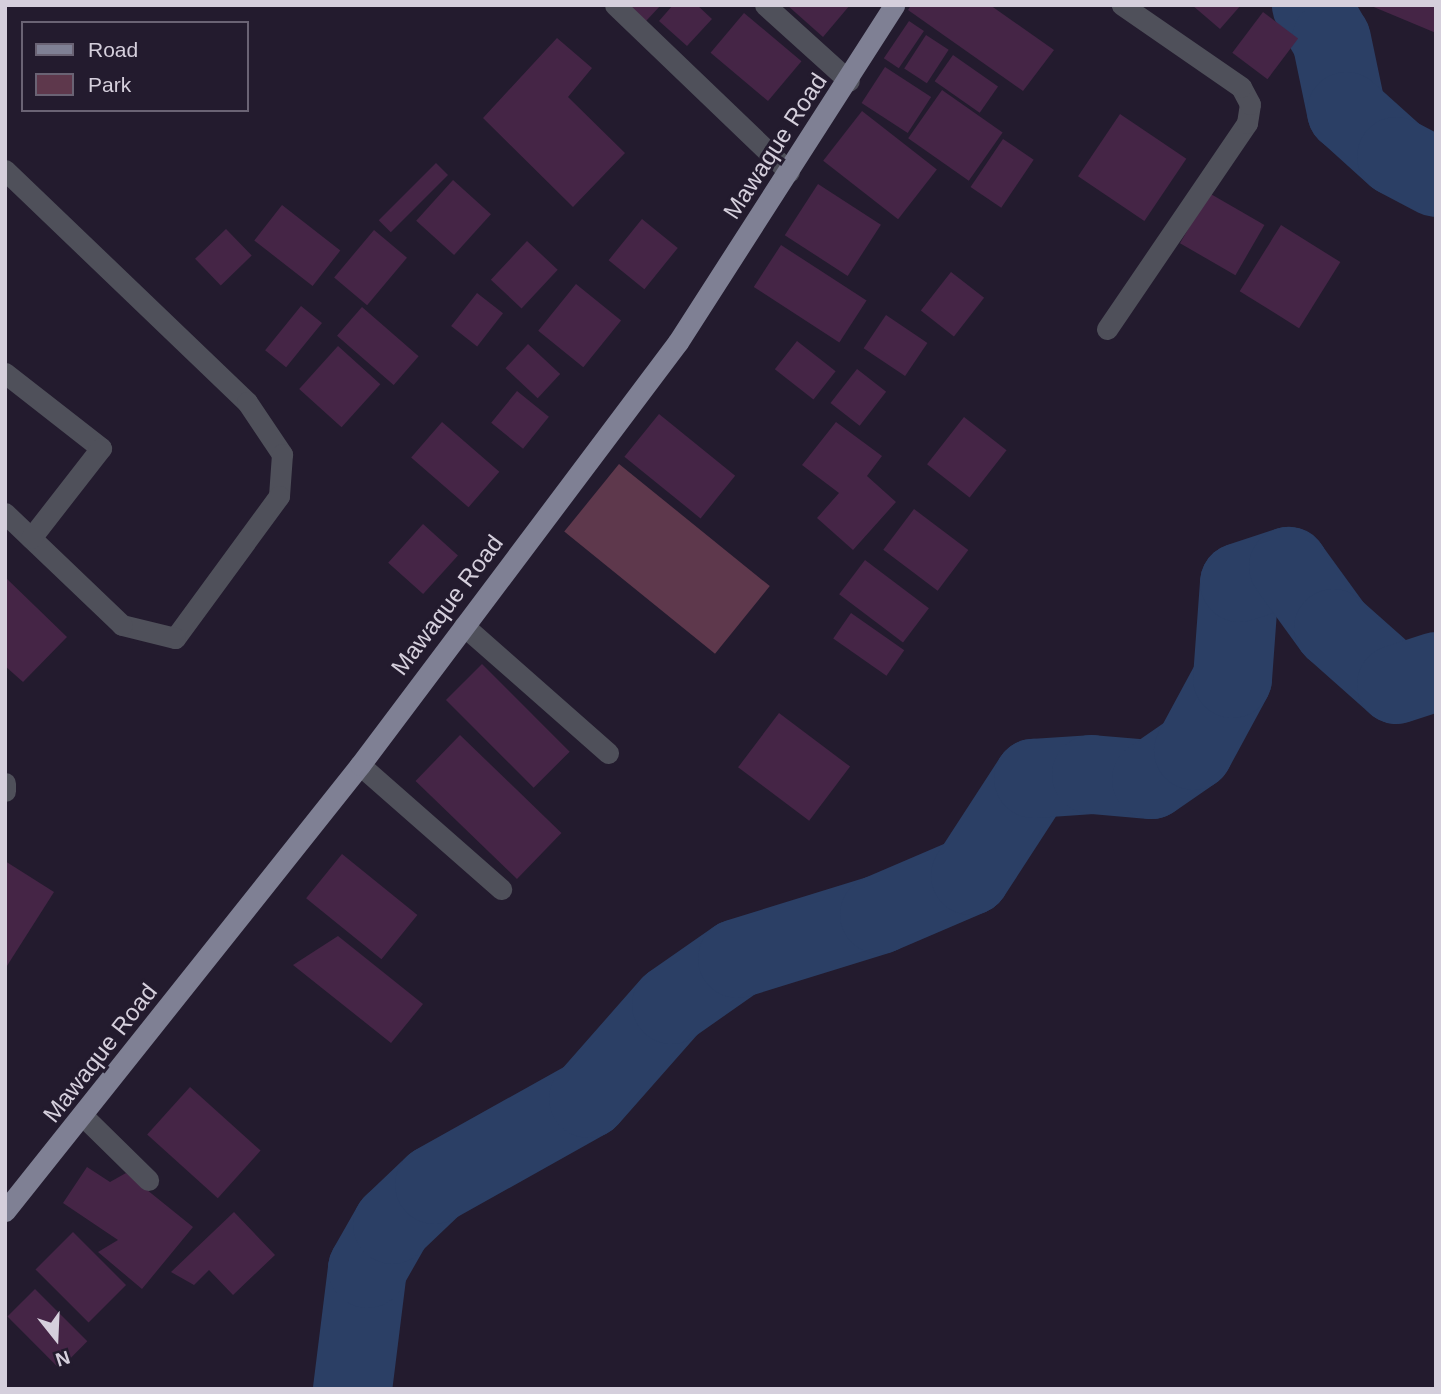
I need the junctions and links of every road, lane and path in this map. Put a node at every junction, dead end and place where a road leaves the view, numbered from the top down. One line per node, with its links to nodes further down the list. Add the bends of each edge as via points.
1 (615, 5): 7 (street)
2 (765, 5): 5 (street)
3 (894, 5): 5 (main road, Mawaque Road)
4 (1122, 5): 8 (street, via 1241,87 1250,104 1247,122)
5 (849, 81): 7 (main road, Mawaque Road)
6 (5, 170): 11 (street, via 247,402 282,454 279,496 175,638 122,625)
7 (789, 172): 12 (main road, Mawaque Road, via 678,342)
8 (1107, 329)
9 (5, 373): 11 (street, via 101,448)
10 (5, 513): 11 (street)
11 (31, 538)
12 (464, 626): 13 (street); 14 (main road, Mawaque Road)
13 (608, 753)
14 (360, 765): 17 (street); 18 (main road, Mawaque Road)
15 (5, 783): 16 (street)
16 (5, 791)
17 (501, 890)
18 (84, 1117): 19 (street); 20 (main road, Mawaque Road)
19 (148, 1180)
20 (5, 1211)

